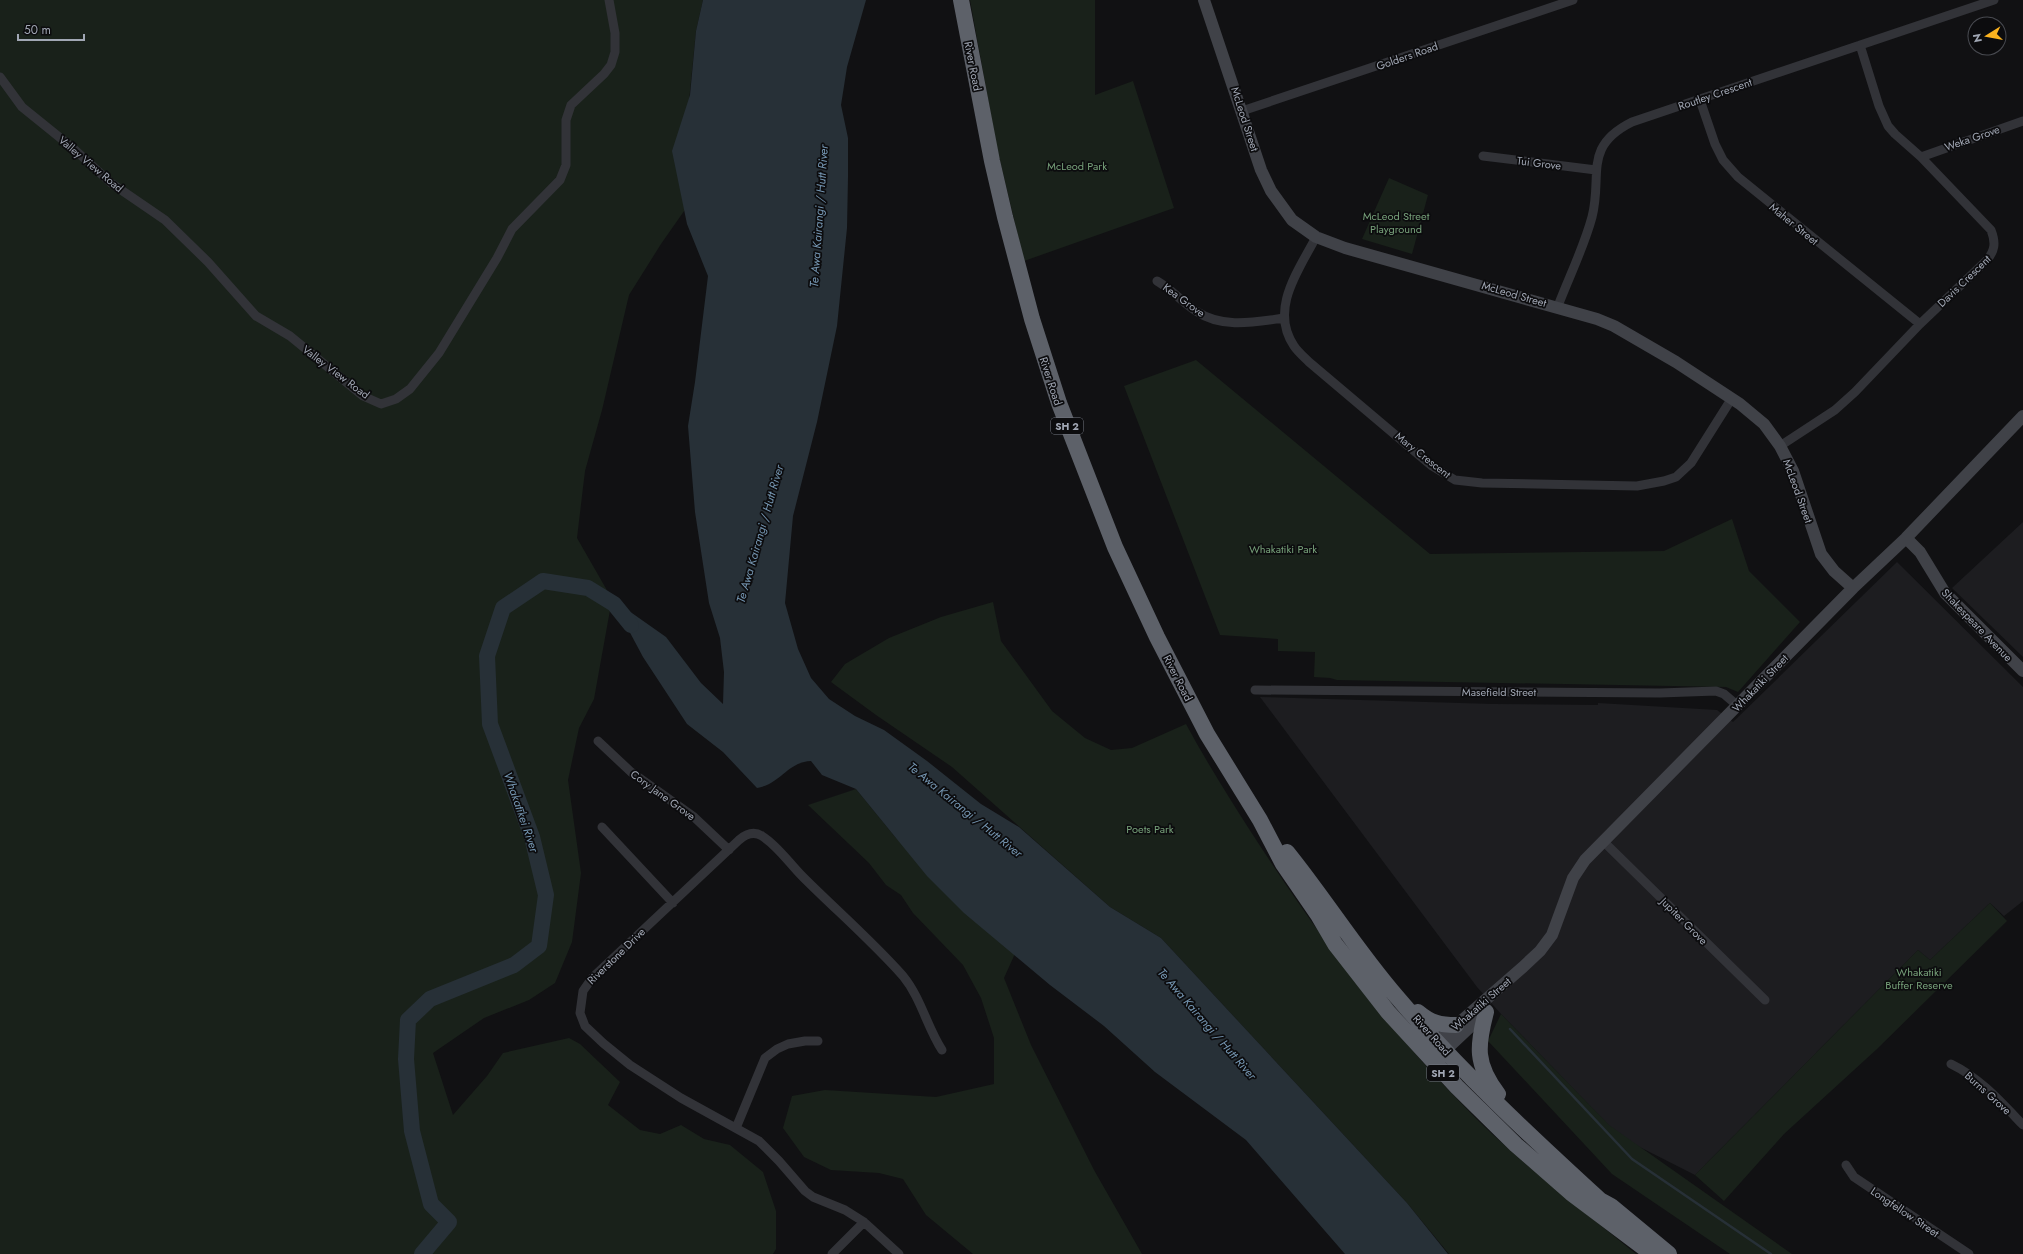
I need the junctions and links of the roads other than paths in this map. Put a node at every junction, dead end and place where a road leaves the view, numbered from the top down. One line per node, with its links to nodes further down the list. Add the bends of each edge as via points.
1 (609, 0): 7 (street, Valley View Road, via 616,33 615,52 611,65 604,74 571,105 566,120 566,165 560,180 512,229 439,354 410,389 396,399 381,404 364,396 290,336 256,316 208,262 165,220 111,183 22,107)
2 (961, 0): 28 (highway, River Road / SH 2, via 1005,217 1032,318 1073,444 1115,547 1181,686)
3 (1204, 0): 9 (street, McLeod Street)
4 (1572, 0): 9 (street, Golders Road)
5 (1994, 0): 6 (street, Routley Crescent)
6 (1860, 45): 8 (street, Routley Crescent); 12 (street, Davis Crescent, via 1888,126)
7 (0, 76)
8 (1700, 100): 13 (street, Routley Crescent, via 1620,128 1609,137 1601,149); 18 (street, Maher Street, via 1715,144 1723,160 1738,177)
9 (1242, 111): 14 (street, McLeod Street, via 1271,192 1292,220)
10 (2023, 121): 12 (street, Weka Grove)
11 (1482, 156): 13 (street, Tui Grove)
12 (1921, 157): 18 (street, Davis Crescent, via 1991,230 1995,241 1993,253 1986,261)
13 (1596, 170): 16 (street, Routley Crescent, via 1592,216)
14 (1316, 237): 16 (street, McLeod Street, via 1345,248); 17 (street, Mary Crescent, via 1290,288 1284,304)
15 (1157, 281): 17 (street, Kea Grove, via 1209,318 1240,323)
16 (1558, 306): 19 (street, McLeod Street, via 1614,326)
17 (1284, 318): 19 (street, Mary Crescent, via 1294,346 1309,362 1432,466 1447,476 1463,482 1636,486 1664,482 1691,463)
18 (1920, 324): 21 (street, Davis Crescent, via 1845,401)
19 (1732, 398): 21 (street, McLeod Street, via 1764,424)
20 (2023, 416): 22 (street, Whakatiki Street)
21 (1780, 446): 23 (street, McLeod Street, via 1797,481 1821,554 1834,571)
22 (1906, 538): 23 (street, Whakatiki Street); 24 (street, Shakespeare Avenue, via 1920,552 1946,593)
23 (1853, 588): 26 (street, Whakatiki Street)
24 (2023, 672)
25 (1255, 690): 26 (street, Masefield Street, via 1653,693 1716,691 1724,694)
26 (1738, 706): 30 (street, Whakatiki Street)
27 (598, 741): 31 (street, Cory Jane Grove, via 626,767 694,817)
28 (1260, 820): 33 (highway, River Road / SH 2, via 1283,864); 34 (highway, River Road / SH 2, via 1291,856)
29 (602, 827): 32 (street)
30 (1604, 842): 35 (street, Whakatiki Street, via 1576,873 1552,935); 36 (street, Jupiter Grove)
31 (729, 850): 32 (street, Riverstone Drive); 41 (street, Riverstone Drive, via 744,836 752,833 762,836 769,842 903,976)
32 (673, 903): 44 (street, Riverstone Drive, via 586,985 581,998 580,1013 593,1034 630,1065 686,1101)
33 (1318, 915): 40 (highway, via 1424,1041 1434,1048); 47 (highway, River Road / SH 2, via 1335,944 1388,1012 1429,1058 1516,1145 1571,1193)
34 (1352, 938): 38 (highway, via 1364,948 1427,1020 1436,1024); 40 (highway, River Road / SH 2, via 1392,991)
35 (1523, 967): 37 (street, Whakatiki Street); 38 (street, Whakatiki Street)
36 (1765, 1000)
37 (1486, 1012): 40 (street, Whakatiki Street, via 1452,1044); 46 (highway, via 1479,1039 1479,1052 1489,1083 1512,1110)
38 (1456, 1025): 40 (street, Whakatiki Street, via 1444,1036)
39 (818, 1041): 44 (street, via 788,1044 765,1058)
40 (1443, 1048): 46 (highway, River Road / SH 2, via 1529,1136 1600,1200); 47 (highway, via 1449,1067)
41 (942, 1050)
42 (1951, 1064): 43 (street, Burns Grove, via 1966,1072 1992,1094)
43 (2023, 1125)
44 (736, 1128): 48 (street, Riverstone Drive, via 767,1148 813,1197 846,1210)
45 (1846, 1165): 53 (street, Longfellow Street, via 1854,1177)
46 (1611, 1206): 52 (highway, River Road / SH 2)
47 (1593, 1208): 51 (highway, River Road / SH 2)
48 (864, 1222): 49 (street); 50 (street, Riverstone Drive)
49 (832, 1254)
50 (899, 1254)
51 (1652, 1254)
52 (1669, 1254)
53 (1968, 1254)

